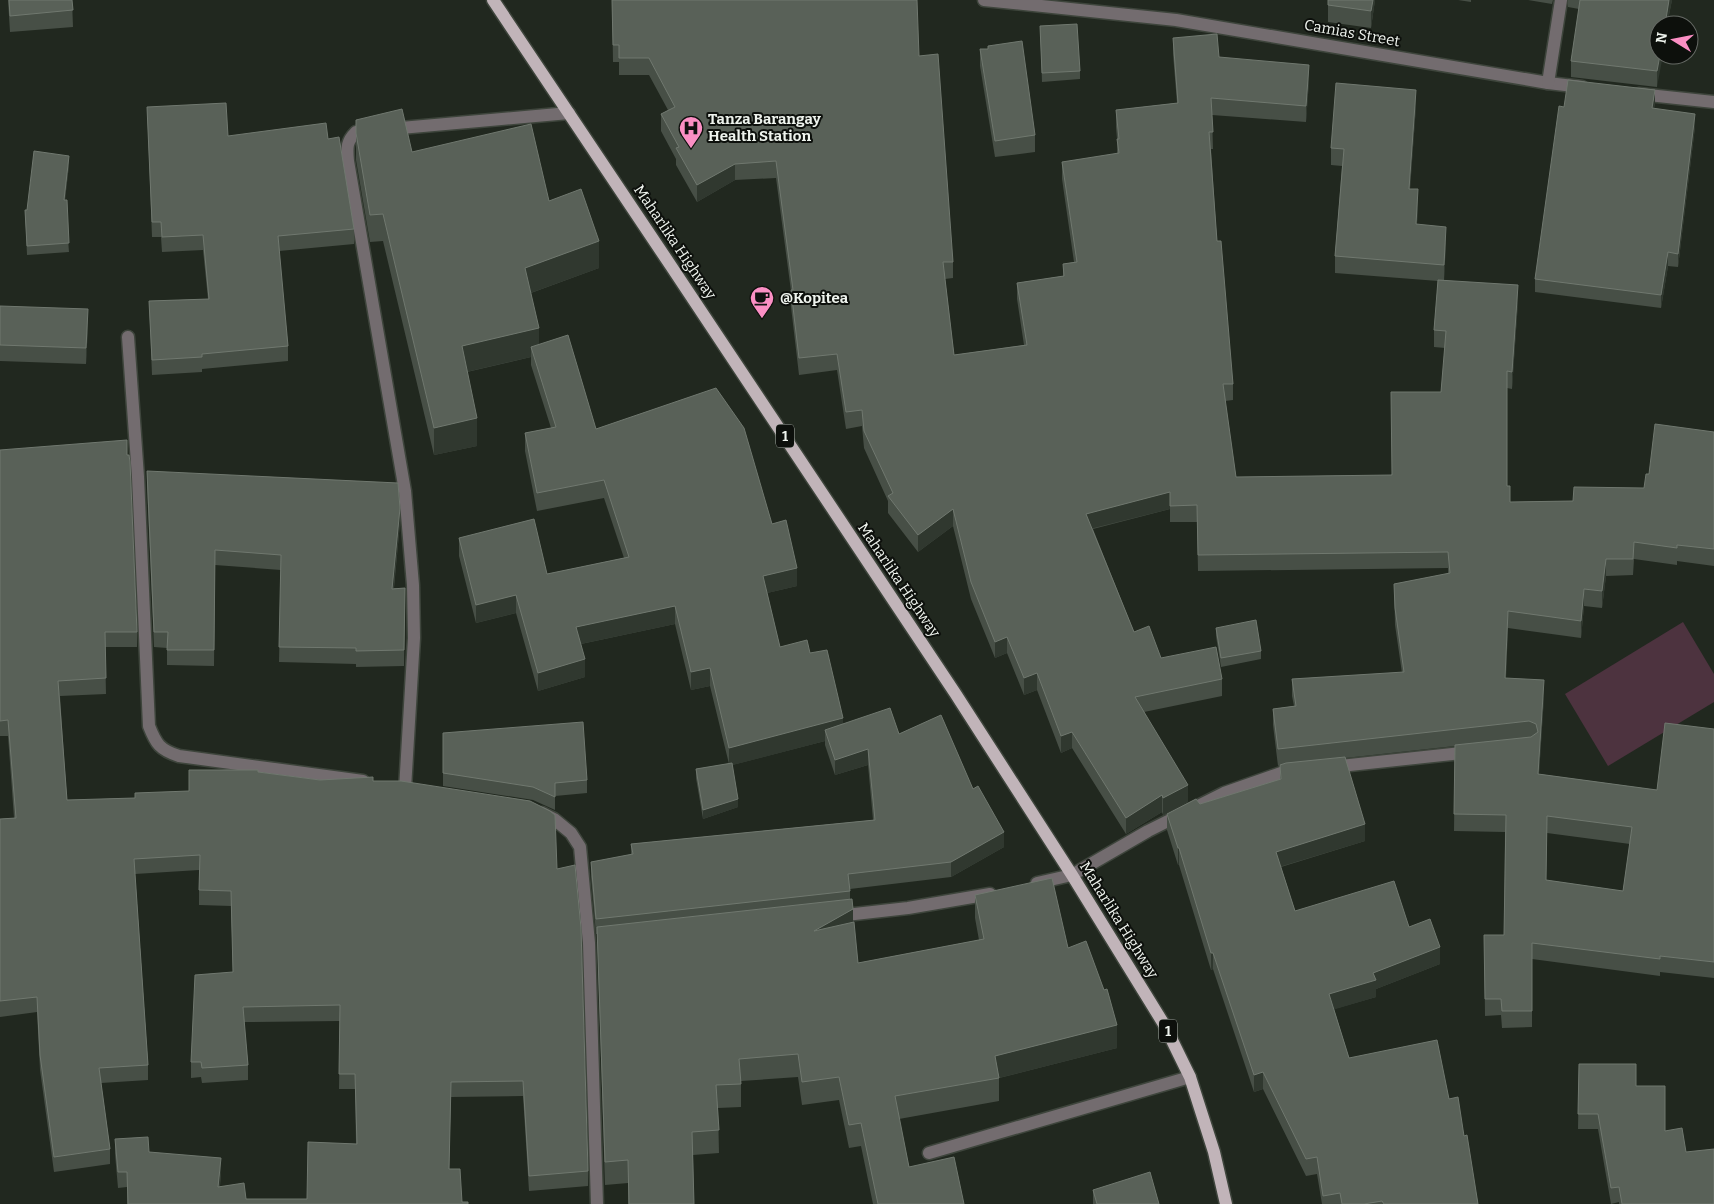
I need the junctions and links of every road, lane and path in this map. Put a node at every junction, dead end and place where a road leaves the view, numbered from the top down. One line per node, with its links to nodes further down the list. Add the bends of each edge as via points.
1 (493, 0): 8 (main road, Maharlika Highway / 1)
2 (984, 0): 4 (street, Camias Street, via 1176,20)
3 (1561, 0): 4 (street)
4 (1548, 83): 5 (street, Camias Street)
5 (1596, 89)
6 (1626, 92): 7 (street)
7 (1714, 102)
8 (569, 113): 14 (street, via 356,132 349,139 348,161 413,585 414,638); 16 (main road, Maharlika Highway / 1)
9 (128, 337): 13 (street, via 143,477 149,726 155,740 166,752 179,756)
10 (1481, 751): 11 (street)
11 (1323, 768)
12 (1304, 770): 16 (street, via 1284,772 1224,793 1148,831)
13 (375, 784)
14 (405, 789)
15 (532, 808): 22 (street, via 572,833 580,847 593,942)
16 (1072, 875): 17 (street); 20 (main road, Maharlika Highway / 1, via 1165,1026)
17 (1027, 885)
18 (1000, 891): 19 (street, via 908,908)
19 (821, 917)
20 (1190, 1077): 21 (street); 23 (main road, Maharlika Highway / 1, via 1214,1152)
21 (929, 1154)
22 (597, 1204)
23 (1226, 1204)

